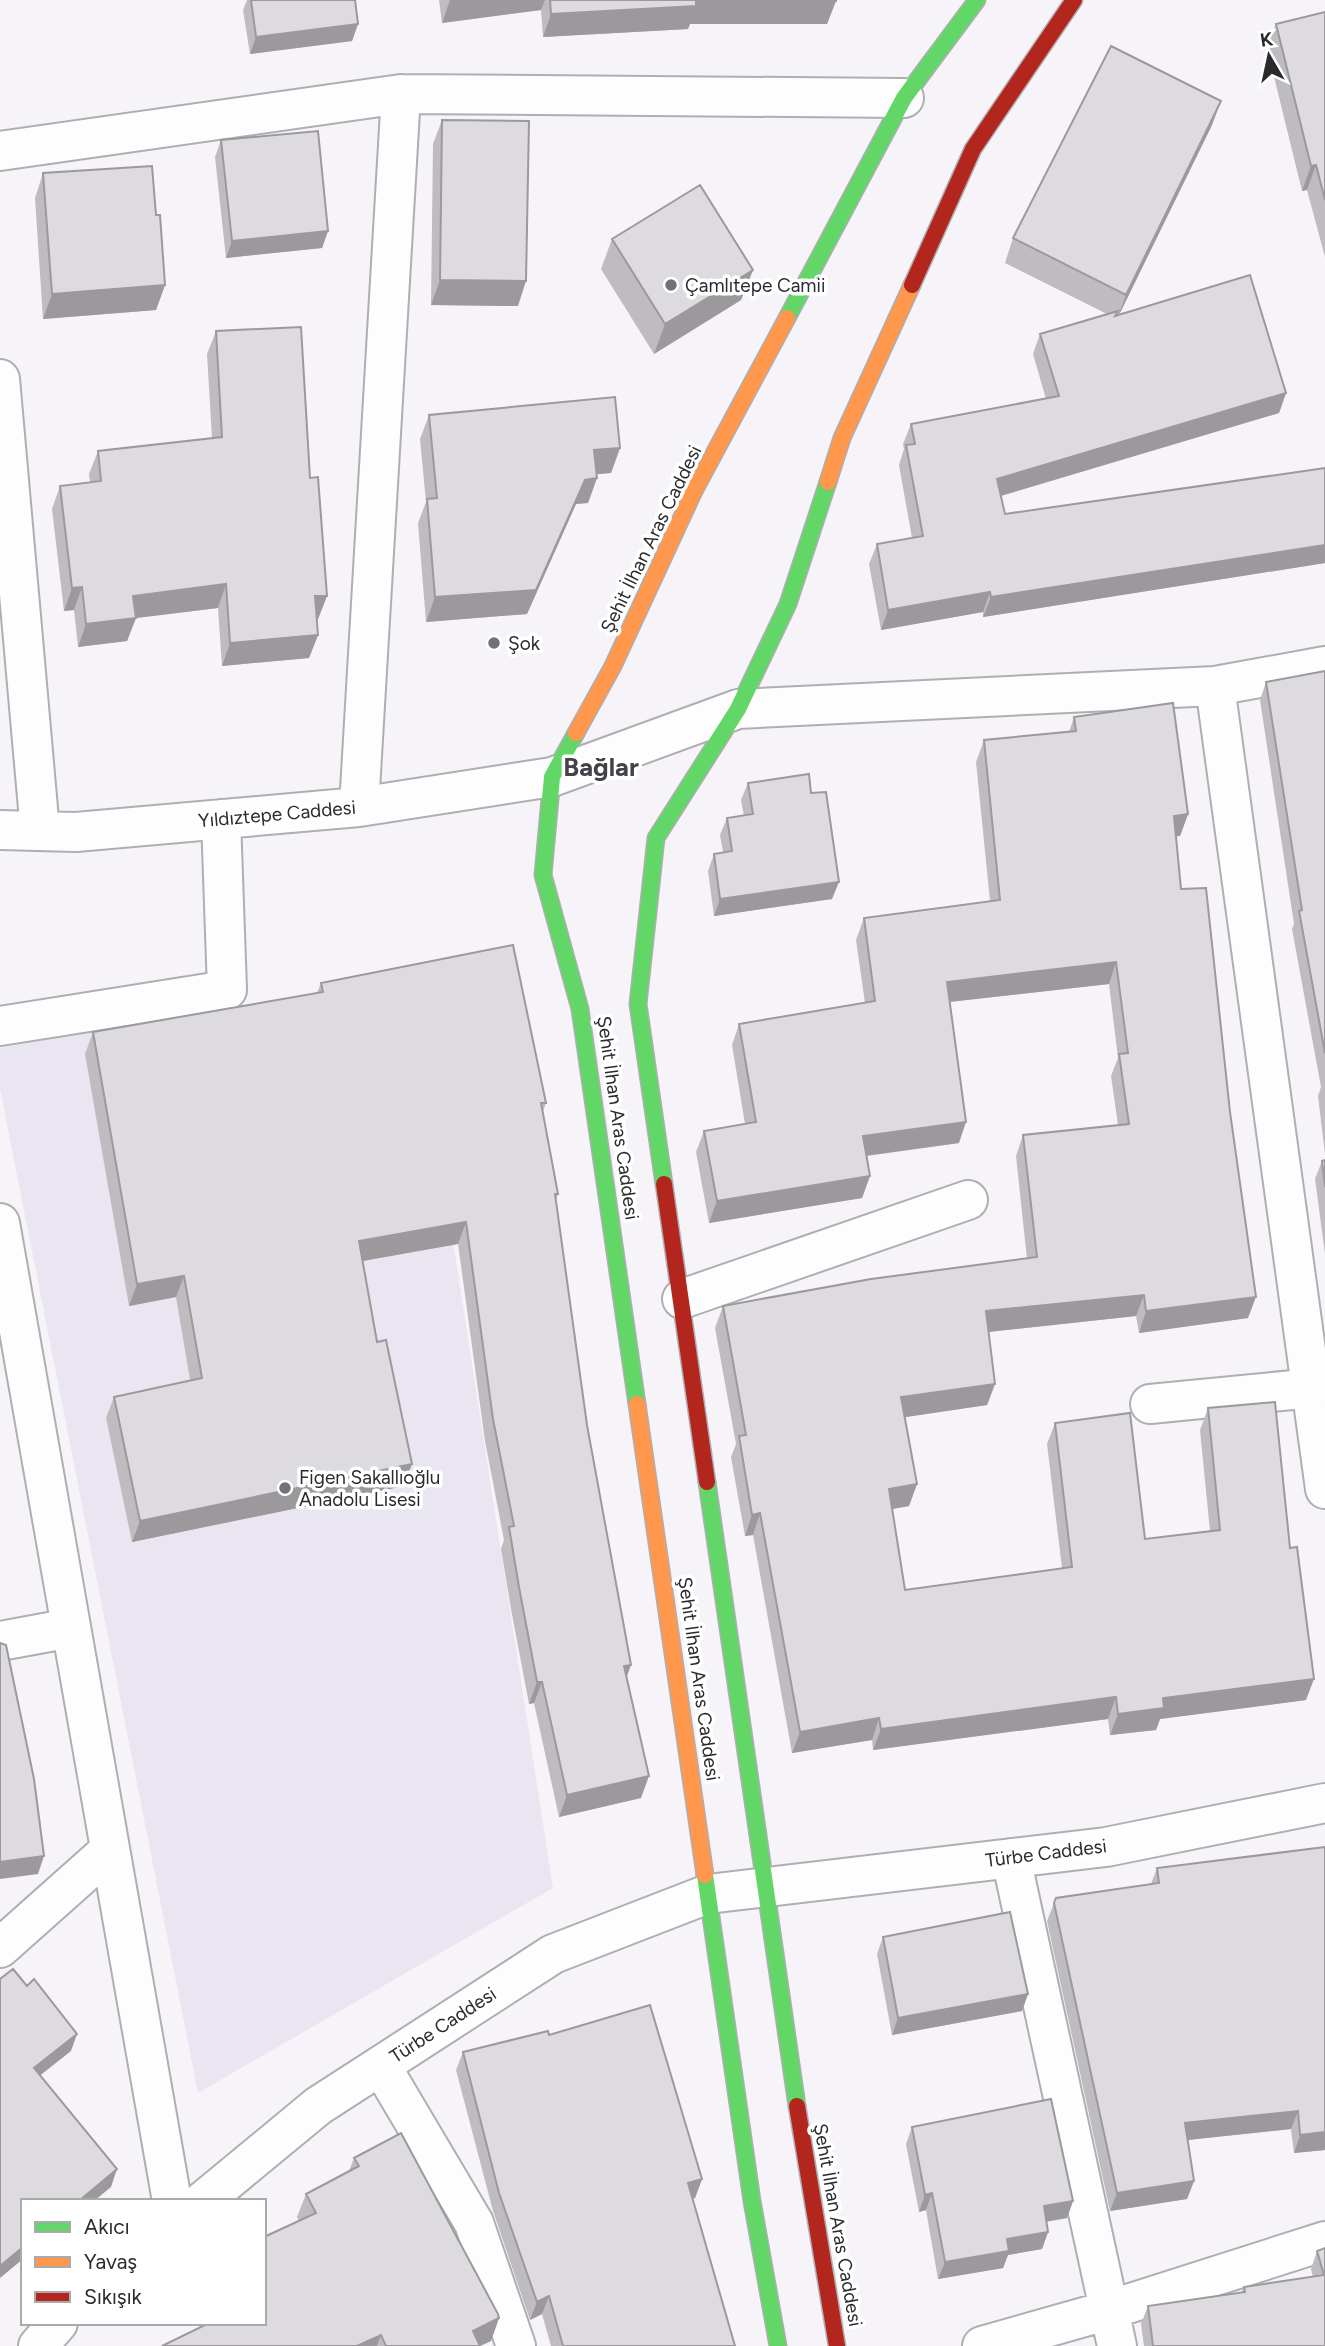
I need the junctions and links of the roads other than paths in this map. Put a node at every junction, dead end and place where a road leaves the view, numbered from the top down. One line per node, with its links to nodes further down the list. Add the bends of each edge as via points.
1 (977, 0): 4 (main road, Şehit İlhan Aras Caddesi)
2 (1074, 0): 9 (main road, Şehit İlhan Aras Caddesi, via 973,149 842,439 788,604)
3 (401, 94): 4 (street); 5 (street); 11 (street)
4 (904, 98): 10 (main road, Şehit İlhan Aras Caddesi, via 694,491 613,666)
5 (0, 151)
6 (0, 379): 14 (street)
7 (1325, 666): 8 (street, Yıldıztepe Caddesi)
8 (1214, 686): 9 (street, Yıldıztepe Caddesi); 20 (street)
9 (738, 709): 10 (street, Yıldıztepe Caddesi); 18 (main road, Şehit İlhan Aras Caddesi, via 656,838 638,1004)
10 (552, 777): 11 (street, Yıldıztepe Caddesi); 29 (main road, Şehit İlhan Aras Caddesi, via 543,874 580,1009)
11 (359, 807): 12 (street, Yıldıztepe Caddesi)
12 (221, 819): 14 (street, Yıldıztepe Caddesi); 15 (street, via 227,990)
13 (0, 830): 14 (street, Yıldıztepe Caddesi)
14 (40, 831)
15 (0, 1026)
16 (968, 1200): 18 (street)
17 (0, 1223): 19 (street)
18 (682, 1299): 28 (main road, Şehit İlhan Aras Caddesi)
19 (10, 1341): 23 (street)
20 (1313, 1388): 21 (street); 22 (street)
21 (1150, 1404)
22 (1325, 1489)
23 (71, 1629): 24 (street); 26 (street)
24 (0, 1641)
25 (1325, 1803): 27 (street, Türbe Caddesi, via 1106,1847)
26 (110, 1850): 30 (street); 32 (street)
27 (1011, 1858): 28 (street, Türbe Caddesi); 36 (street)
28 (766, 1888): 29 (street, Türbe Caddesi); 40 (main road, Şehit İlhan Aras Caddesi, via 809,2191)
29 (708, 1894): 31 (street, Türbe Caddesi, via 553,1954); 39 (main road, Şehit İlhan Aras Caddesi, via 752,2201)
30 (0, 1948)
31 (381, 2066): 33 (street, Türbe Caddesi, via 318,2106); 38 (street, via 474,2223)
32 (172, 2199)
33 (205, 2199)
34 (1325, 2241): 36 (street)
35 (56, 2325): 37 (street)
36 (1113, 2328): 41 (street)
37 (38, 2346)
38 (516, 2346)
39 (778, 2346)
40 (837, 2346)
41 (982, 2346)

